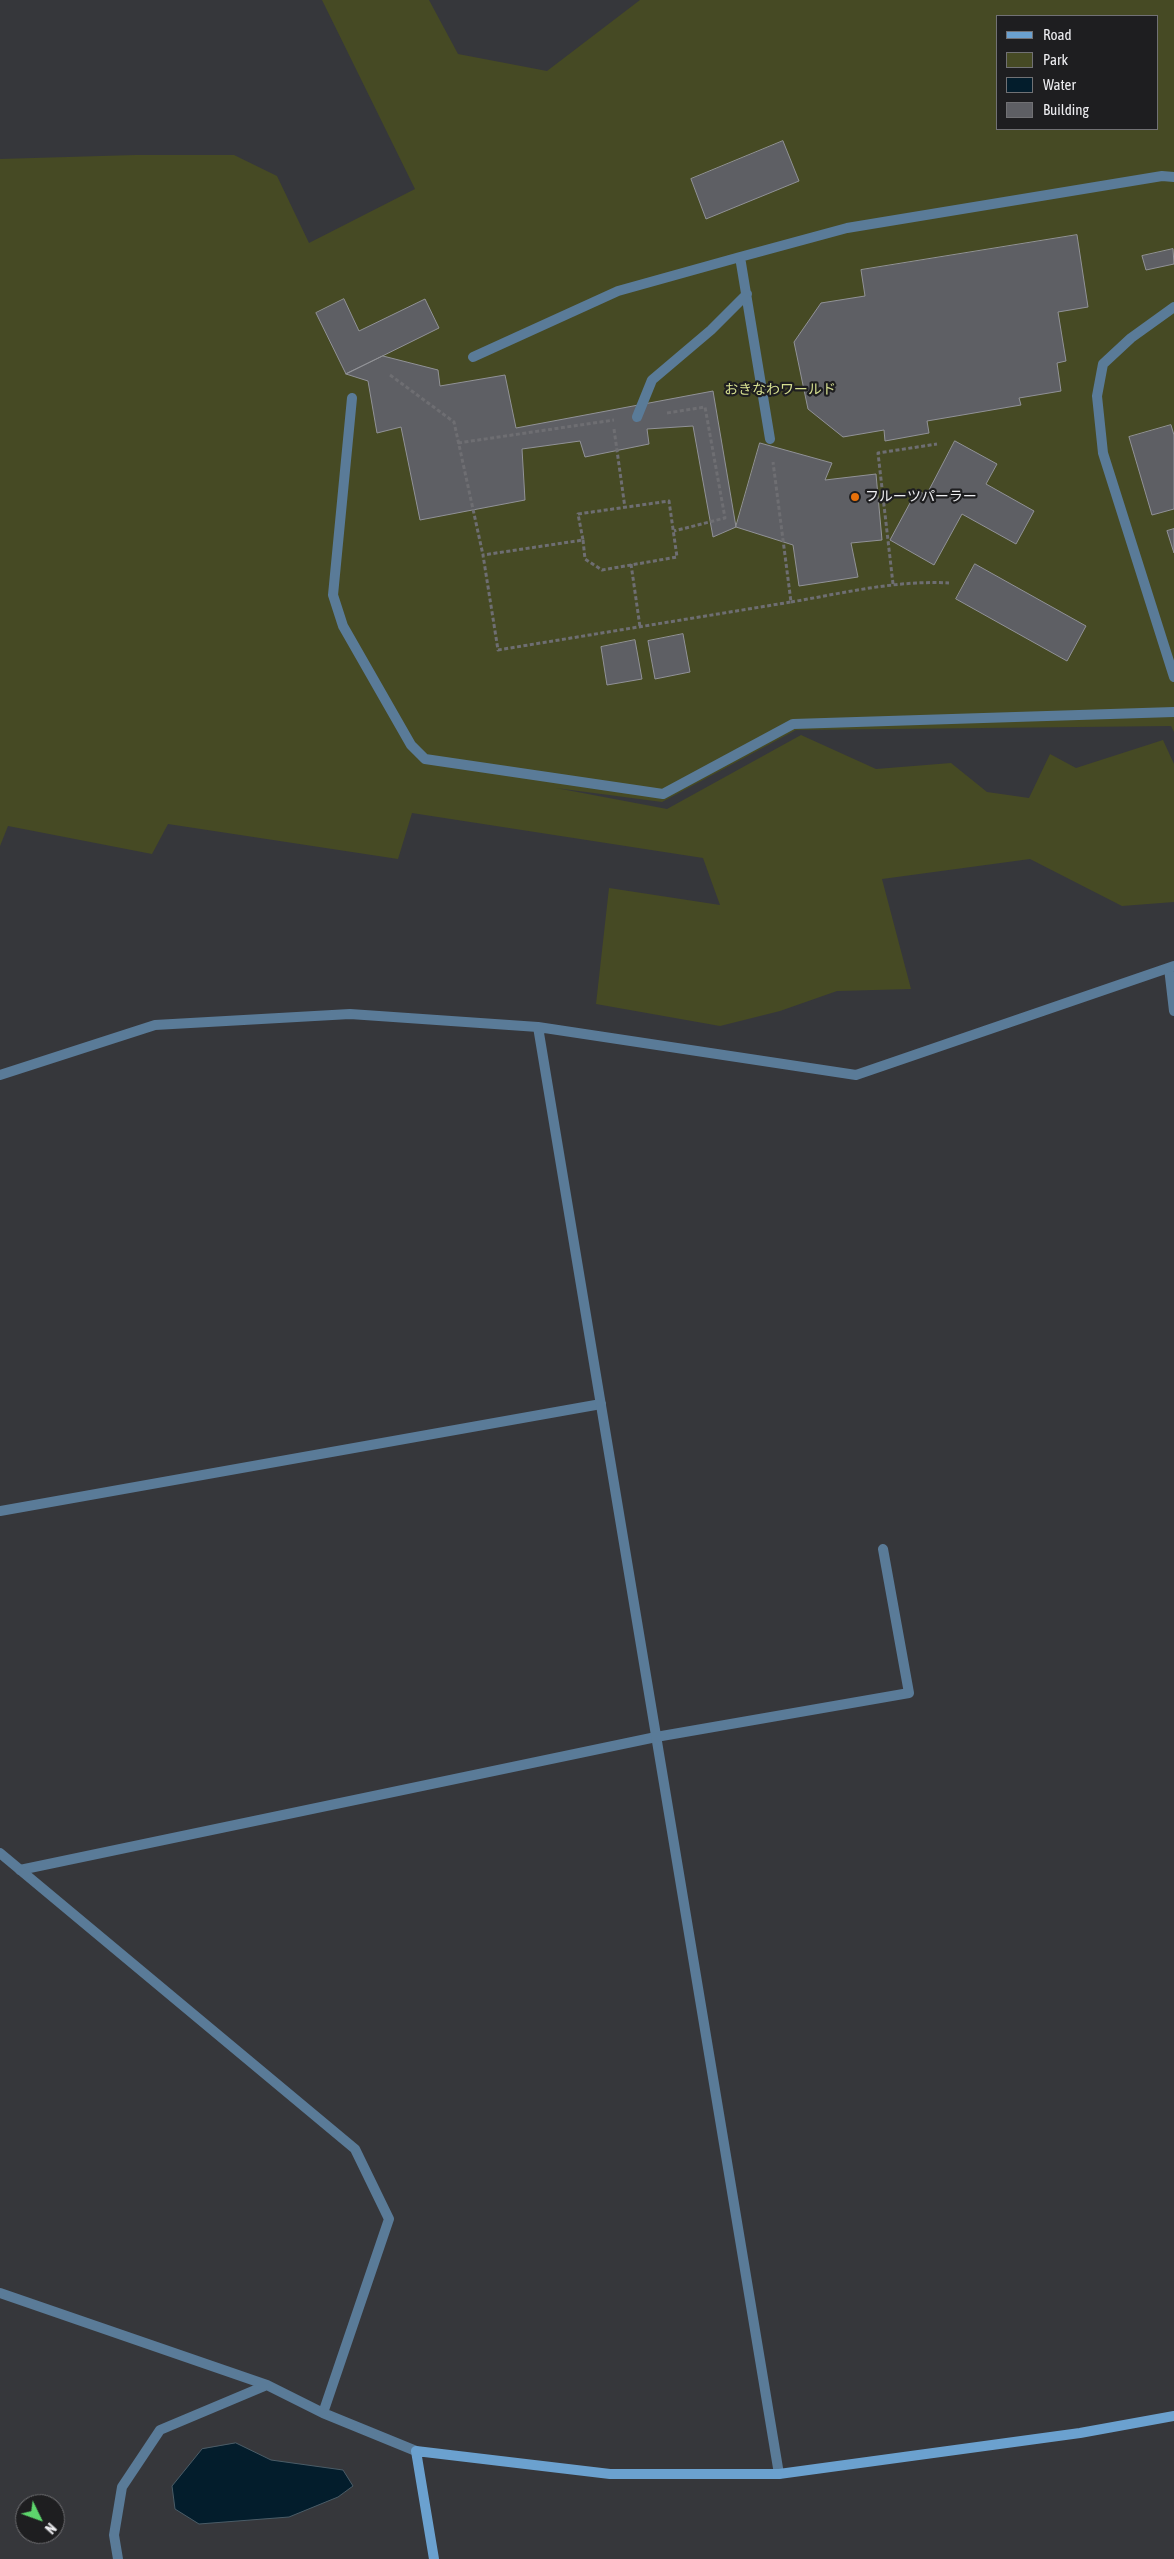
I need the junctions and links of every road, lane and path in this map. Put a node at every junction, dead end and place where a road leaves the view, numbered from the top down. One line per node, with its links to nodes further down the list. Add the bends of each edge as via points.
1 (1174, 177): 2 (street, via 1162,176 846,228)
2 (740, 257): 3 (street); 5 (street, via 618,291)
3 (747, 294): 8 (street, via 652,380); 10 (street)
4 (1174, 307): 22 (street, via 1131,338 1103,364 1097,396 1103,453)
5 (473, 357)
6 (390, 375): 16 (path, via 454,422)
7 (352, 398): 23 (street, via 333,595 343,626 411,745 425,759 663,794 792,724)
8 (637, 417)
9 (613, 420): 12 (path)
10 (770, 439): 20 (path)
11 (937, 444): 18 (path, via 878,454)
12 (625, 508): 14 (path, via 670,501); 15 (path, via 578,514)
13 (725, 518): 14 (path)
14 (674, 531): 17 (path, via 677,556)
15 (583, 540): 16 (path); 17 (path, via 585,559 602,570)
16 (483, 555): 21 (path, via 498,650)
17 (630, 564): 21 (path)
18 (892, 584): 19 (path, via 917,581); 20 (path)
19 (950, 584)
20 (792, 602): 21 (path)
21 (640, 626)
22 (1174, 677)
23 (1174, 712)
24 (1172, 967): 25 (street); 26 (street, via 856,1075)
25 (1174, 1011)
26 (538, 1027): 27 (street, via 350,1014 155,1025); 28 (street)
27 (0, 1076)
28 (601, 1404): 29 (street); 31 (street)
29 (0, 1511)
30 (883, 1549): 31 (street, via 909,1693)
31 (656, 1737): 33 (street); 39 (street)
32 (0, 1853): 33 (street)
33 (20, 1870): 36 (street, via 355,2149 389,2219)
34 (0, 2294): 35 (street)
35 (266, 2385): 36 (street); 40 (street, via 160,2430 122,2487 114,2535)
36 (323, 2413): 38 (street)
37 (1174, 2416): 39 (street, via 1080,2433)
38 (416, 2451): 39 (street, via 610,2474); 41 (street)
39 (779, 2474)
40 (118, 2559)
41 (434, 2559)

